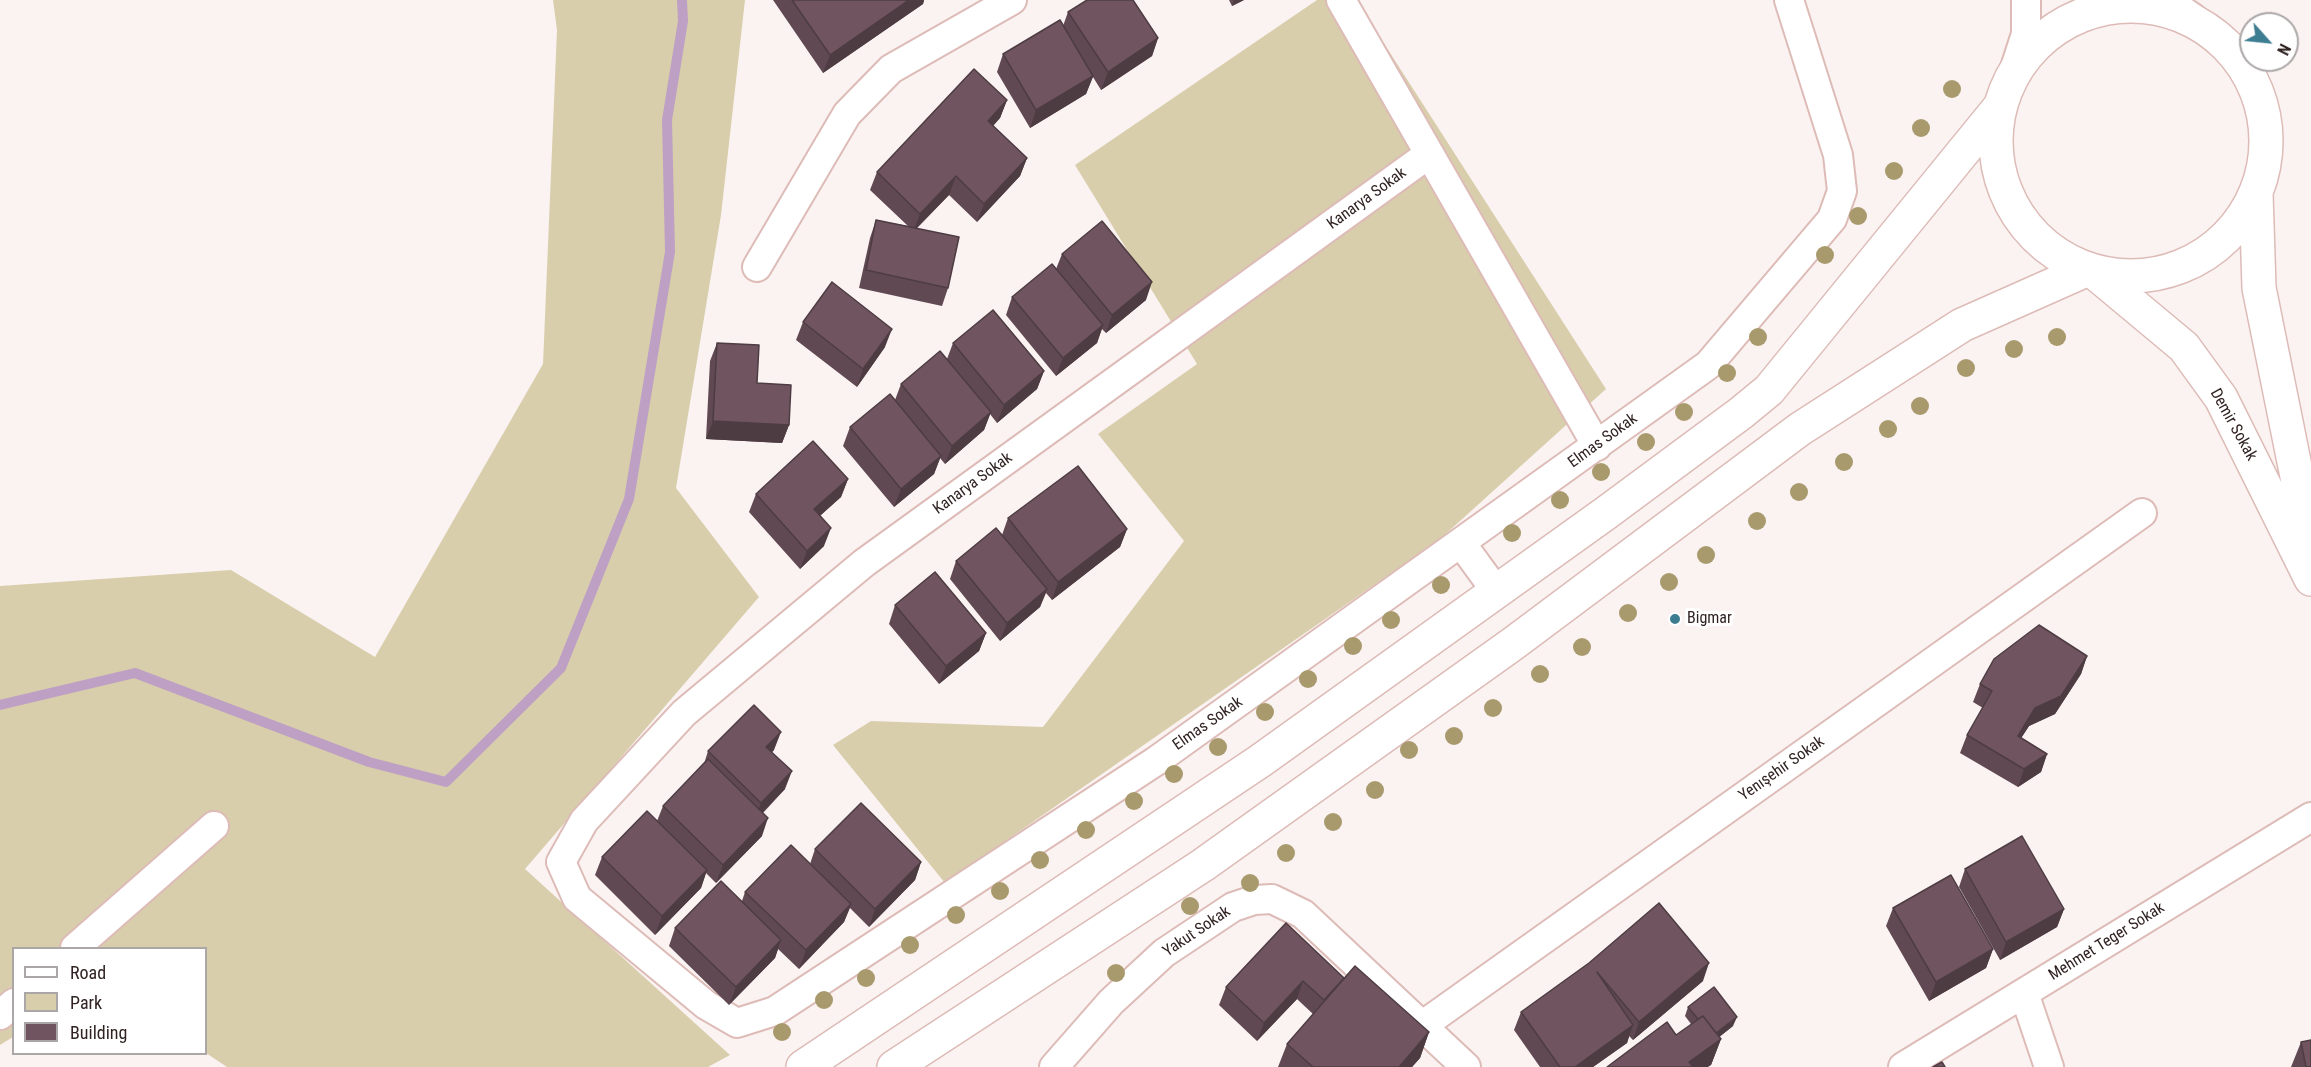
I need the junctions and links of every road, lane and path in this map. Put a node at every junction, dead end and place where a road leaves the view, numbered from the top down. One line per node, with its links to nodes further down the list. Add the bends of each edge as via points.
1 (1012, 0): 10 (street, via 891,69 847,114)
2 (1341, 0): 8 (street)
3 (1789, 0): 12 (street, Elmas Sokak, via 1838,155 1842,191 1832,219 1708,364)
4 (2026, 0): 6 (street, via 2026,34)
5 (2180, 9): 6 (street, via 2113,5 2073,17 2040,39); 9 (street, via 2226,42 2250,75 2264,113 2266,144)
6 (2014, 71): 7 (street)
7 (1998, 110): 11 (street, via 1995,149 2003,188 2022,223 2051,251); 17 (street, via 1769,390)
8 (1429, 154): 12 (street); 20 (street, Kanarya Sokak, via 864,563 684,713 584,821)
9 (2256, 193): 11 (street, via 2236,227 2207,254 2172,271 2133,277); 15 (street, via 2259,288)
10 (757, 267)
11 (2090, 271): 16 (street, Demir Sokak, via 2184,347 2221,398); 27 (street, via 1962,325 1800,429 1514,643 1203,865)
12 (1597, 446): 14 (street, Elmas Sokak)
13 (2142, 513): 25 (street, Yenışehir Sokak)
14 (1461, 543): 17 (street); 20 (street, Elmas Sokak, via 1156,761 775,1011 737,1023 706,1005 577,898)
15 (2311, 546)
16 (2311, 579)
17 (1496, 591): 26 (street, via 1260,761)
18 (2311, 817): 22 (street, Mehmet Teger Sokak)
19 (214, 826): 21 (street)
20 (561, 862)
21 (76, 947)
22 (2024, 993): 30 (street, Mehmet Teger Sokak); 31 (street)
23 (12, 1005): 24 (street)
24 (0, 1015)
25 (1423, 1025): 28 (street, Yakut Sokak, via 1303,914 1272,899 1254,900 1233,907 1164,952 1111,1002); 29 (street, Yakut Sokak)
26 (807, 1066)
27 (894, 1067)
28 (1054, 1067)
29 (1466, 1067)
30 (1902, 1067)
31 (2049, 1067)

